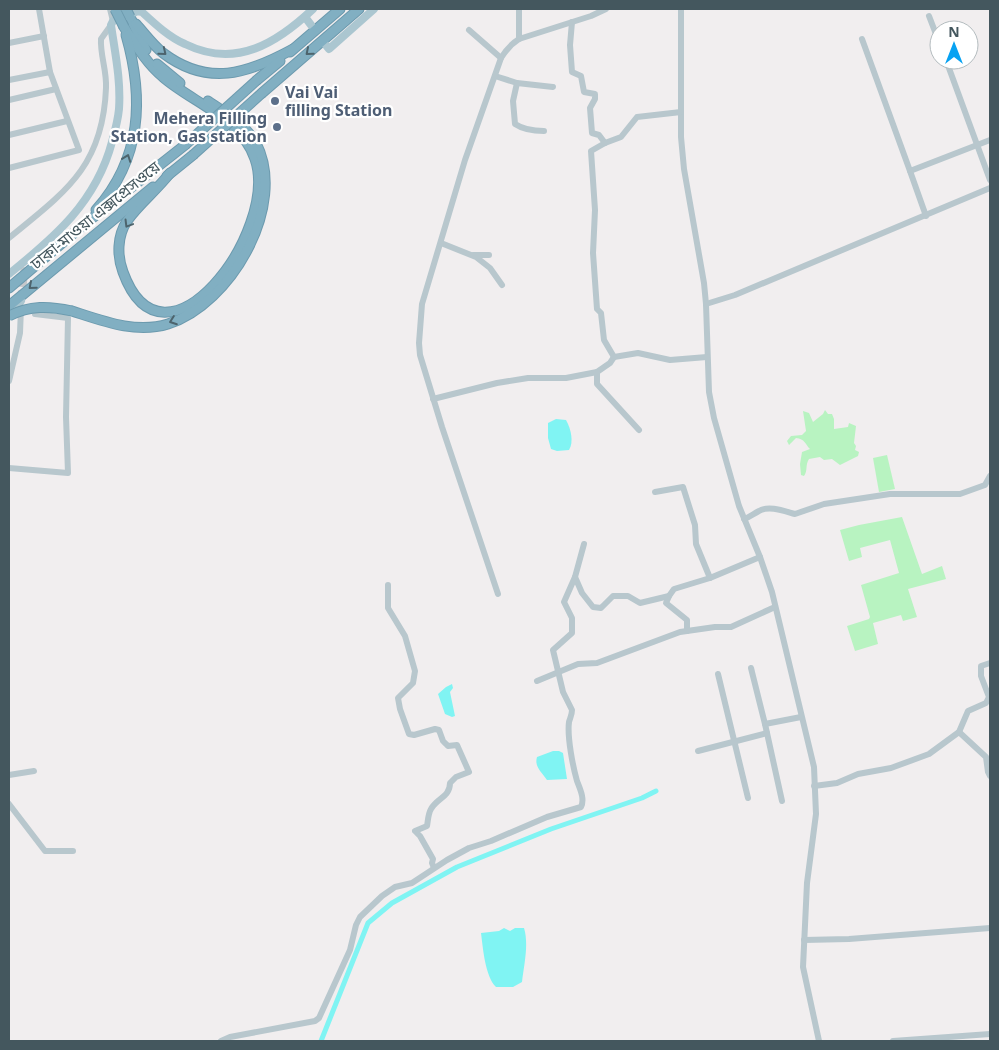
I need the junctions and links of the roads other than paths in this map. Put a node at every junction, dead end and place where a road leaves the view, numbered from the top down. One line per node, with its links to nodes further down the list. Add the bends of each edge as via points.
1 (39, 9): 21 (street)
2 (110, 9): 17 (street)
3 (115, 9): 19 (highway, bridge)
4 (313, 9): 14 (main road)
5 (340, 9): 26 (highway, ঢাকা-মাওয়া এক্সপ্রেসওয়ে)
6 (359, 9): 45 (highway, ঢাকা-মাওয়া এক্সপ্রেসওয়ে, one-way to 45, bridge)
7 (374, 9): 25 (main road, via 329,49)
8 (519, 9): 22 (street)
9 (606, 9): 16 (street)
10 (681, 9): 36 (street)
11 (137, 10): 14 (main road, via 186,45 230,54 273,41); 17 (main road)
12 (128, 13): 26 (highway, one-way to 26, via 162,52 182,65 206,72 227,74 246,71); 61 (highway, one-way to 61, bridge, via 142,44 161,68 240,123 255,142 264,174 262,208 250,245 222,288 186,316 167,324 127,327 72,311 37,306)
13 (929, 16): 15 (street)
14 (305, 17): 18 (main road)
15 (931, 20)
16 (572, 22): 22 (street); 41 (street, via 572,72 581,76 584,92 595,94 590,108 592,133 599,135)
17 (112, 23): 50 (street, via 101,39 107,82 105,111 90,157 70,186); 54 (main road, via 120,94 117,124 101,175 67,223 26,263)
18 (311, 25)
19 (124, 27): 45 (highway, one-way to 19, via 127,222 118,251 126,282 135,295 142,304 163,312 180,310 197,301 231,263 256,210 258,174 255,159 240,134 163,77); 49 (highway, one-way to 19, via 112,190 134,138 136,79)
20 (469, 30): 27 (street)
21 (44, 36): 24 (street); 29 (street)
22 (519, 39): 27 (street)
23 (862, 39): 44 (street)
24 (9, 44)
25 (325, 44)
26 (292, 50): 49 (highway, ঢাকা-মাওয়া এক্সপ্রেসওয়ে, bridge, via 185,145)
27 (501, 58): 30 (street)
28 (950, 70): 42 (street)
29 (50, 72): 31 (street); 34 (street)
30 (495, 76): 32 (street); 51 (street, via 465,160)
31 (9, 80)
32 (517, 83): 33 (street); 38 (street, via 513,101 515,124)
33 (553, 87)
34 (56, 89): 35 (street); 37 (street)
35 (9, 100)
36 (680, 112): 41 (street, via 637,117 621,137); 58 (street, via 684,169)
37 (67, 121): 39 (street); 43 (street, via 79,150)
38 (544, 131)
39 (9, 135)
40 (990, 140): 42 (street)
41 (605, 143): 63 (street, via 591,151 596,210 593,253 597,309 601,313 604,340)
42 (978, 144): 44 (street); 46 (street)
43 (9, 168)
44 (910, 171): 48 (street)
45 (170, 173): 59 (highway, ঢাকা-মাওয়া এক্সপ্রেসওয়ে, one-way to 59)
46 (990, 180)
47 (990, 188): 48 (street)
48 (926, 216): 58 (street)
49 (81, 227): 56 (highway, ঢাকা-মাওয়া এক্সপ্রেসওয়ে)
50 (9, 238)
51 (441, 243): 52 (street); 66 (street, via 422,304 418,343)
52 (472, 255): 53 (street); 55 (street, via 490,268)
53 (489, 255)
54 (9, 274)
55 (502, 285)
56 (9, 288)
57 (21, 301): 61 (main road); 65 (street, via 20,333)
58 (706, 304): 62 (street)
59 (9, 306)
60 (35, 314): 68 (street, via 68,318 68,473)
61 (9, 316)
62 (707, 356): 63 (street, via 670,360 638,353); 71 (street, via 711,405)
63 (614, 357): 64 (street)
64 (597, 372): 66 (street, via 566,378 528,378 497,383); 67 (street, via 597,384)
65 (9, 380)
66 (433, 399): 77 (street)
67 (639, 430)
68 (9, 468)
69 (990, 476): 71 (street, via 985,486 960,494 890,494 824,504 795,514 779,509 760,509)
70 (655, 492): 75 (street, via 683,487 695,525 696,544)
71 (744, 519): 73 (street)
72 (584, 544): 74 (street)
73 (760, 557): 75 (street); 79 (street)
74 (575, 577): 78 (street, via 593,607 601,608 613,596 628,596 640,603); 83 (street, via 564,602 572,618 572,633 553,650)
75 (710, 578): 78 (street, via 674,589)
76 (388, 585): 100 (street, via 388,608 405,636 415,671 413,683 398,698 405,726 409,734 414,735 439,730 448,746 457,745 469,772 450,783 447,795 431,809 427,826 415,831 434,858)
77 (498, 594)
78 (668, 596): 80 (street, via 666,603 687,620)
79 (775, 607): 80 (street, via 731,627); 86 (street)
80 (687, 631): 83 (street, via 597,663 578,664)
81 (990, 663): 88 (street, via 981,666 988,697 986,703 968,711)
82 (751, 668): 87 (street)
83 (558, 671): 85 (street); 100 (street, via 572,710 570,741 583,804 469,848)
84 (718, 674): 90 (street)
85 (537, 681)
86 (801, 717): 87 (street); 95 (street, via 814,767)
87 (765, 724): 89 (street)
88 (958, 732): 94 (street, via 986,757); 95 (street, via 929,754 891,768)
89 (767, 733): 90 (street); 97 (street)
90 (734, 742): 91 (street); 96 (street)
91 (698, 751)
92 (34, 771): 93 (street)
93 (9, 775)
94 (990, 776)
95 (814, 786): 102 (street, via 816,814)
96 (748, 798)
97 (782, 801)
98 (9, 804): 99 (street, via 45,851)
99 (73, 852)
100 (434, 868): 104 (street, via 412,883 395,887 360,917 350,950 319,1018)
101 (990, 928): 102 (street)
102 (804, 940): 105 (street, via 803,967)
103 (990, 1034): 106 (street)
104 (221, 1041)
105 (819, 1041)
106 (893, 1041)

